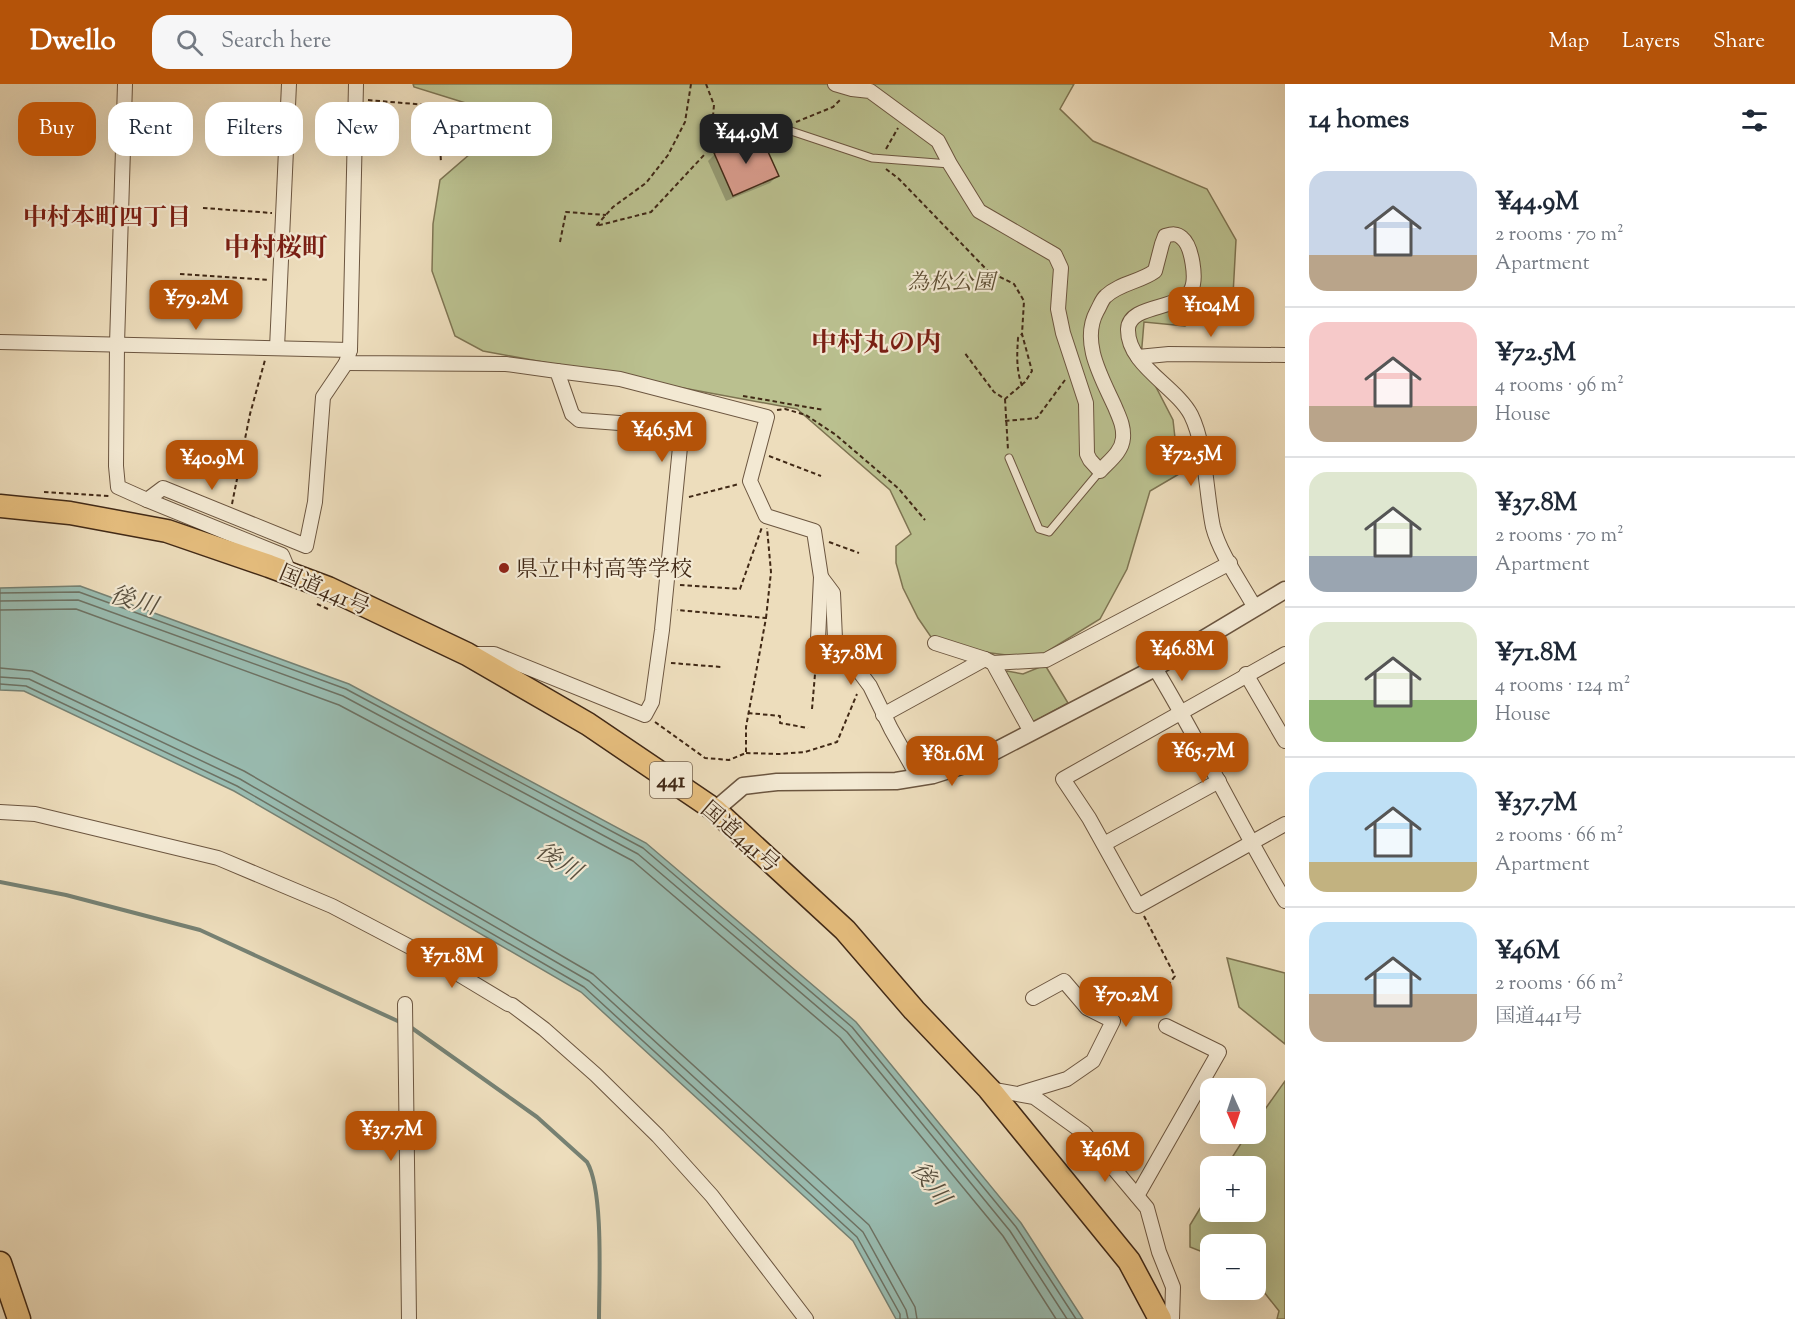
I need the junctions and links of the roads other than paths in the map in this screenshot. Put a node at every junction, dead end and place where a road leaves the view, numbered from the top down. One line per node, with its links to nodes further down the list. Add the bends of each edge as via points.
1 (125, 84): 9 (street)
2 (289, 84): 10 (street)
3 (836, 84): 4 (street)
4 (862, 88): 7 (street, via 938,141)
5 (355, 91): 12 (street)
6 (711, 148): 7 (lane, via 762,127 782,128 881,160)
7 (950, 164): 16 (street, via 980,211 1055,255 1061,268 1058,309 1063,333 1086,403 1087,454)
8 (0, 342): 9 (street)
9 (117, 344): 10 (street); 17 (street, via 118,487)
10 (273, 348): 12 (street)
11 (1285, 355): 13 (street)
12 (348, 356): 14 (street, via 506,364); 17 (street, via 323,397 315,502 306,546 163,488)
13 (1138, 357): 16 (street, via 1129,338 1131,320 1183,298 1191,290 1194,278 1188,246 1174,234 1165,236 1155,271 1105,297 1091,322 1096,365 1122,424 1123,439 1118,453); 19 (street, via 1191,416 1217,539)
14 (557, 371): 21 (street, via 620,379 768,417 750,481 766,516 814,531); 26 (street, via 572,414 579,420 673,427 681,436 652,702 645,715 494,654)
15 (1009, 458): 16 (lane, via 1039,529 1050,532)
16 (1100, 471)
17 (147, 500): 20 (street, via 282,555)
18 (0, 506): 20 (highway, 国道441号 / 441, via 70,513 167,531)
19 (1230, 563): 23 (street); 28 (street, via 1046,660)
20 (290, 574): 26 (highway, 国道441号 / 441)
21 (821, 577): 24 (street); 32 (street, via 833,593 835,639 870,686)
22 (1285, 590): 23 (street)
23 (1255, 608): 29 (street)
24 (818, 639)
25 (935, 644): 28 (street)
26 (467, 654): 37 (highway, 国道441号 / 441, via 588,724)
27 (1285, 654): 30 (street)
28 (989, 661): 32 (street); 33 (street)
29 (1155, 668): 31 (street); 33 (street)
30 (1245, 674): 31 (street); 34 (street)
31 (1181, 711): 36 (street); 40 (street, via 1063,778)
32 (883, 715): 35 (street)
33 (1031, 732): 35 (street, via 974,762)
34 (1285, 741)
35 (918, 777): 37 (street, via 743,786)
36 (1219, 781): 40 (street); 41 (street)
37 (715, 810): 46 (highway, 国道441号 / 441, via 845,930)
38 (0, 812): 52 (street, via 35,814 218,858 332,906 512,1005 596,1075 658,1136 712,1197)
39 (1285, 824): 41 (street)
40 (1104, 844): 41 (street, via 1138,906)
41 (1251, 844): 42 (street)
42 (1285, 900)
43 (1033, 998): 47 (street, via 1064,981 1087,1008 1113,1021 1093,1061 1067,1079)
44 (405, 1004): 51 (street)
45 (1166, 1026): 48 (street, via 1219,1052)
46 (989, 1089): 47 (street); 53 (highway, 国道441号 / 441, via 1129,1261)
47 (1019, 1094): 48 (street, via 1034,1097 1084,1133)
48 (1137, 1196): 54 (street, via 1146,1208 1173,1287)
49 (0, 1263): 50 (highway)
50 (19, 1319)
51 (409, 1319)
52 (806, 1319)
53 (1161, 1319)
54 (1172, 1319)

